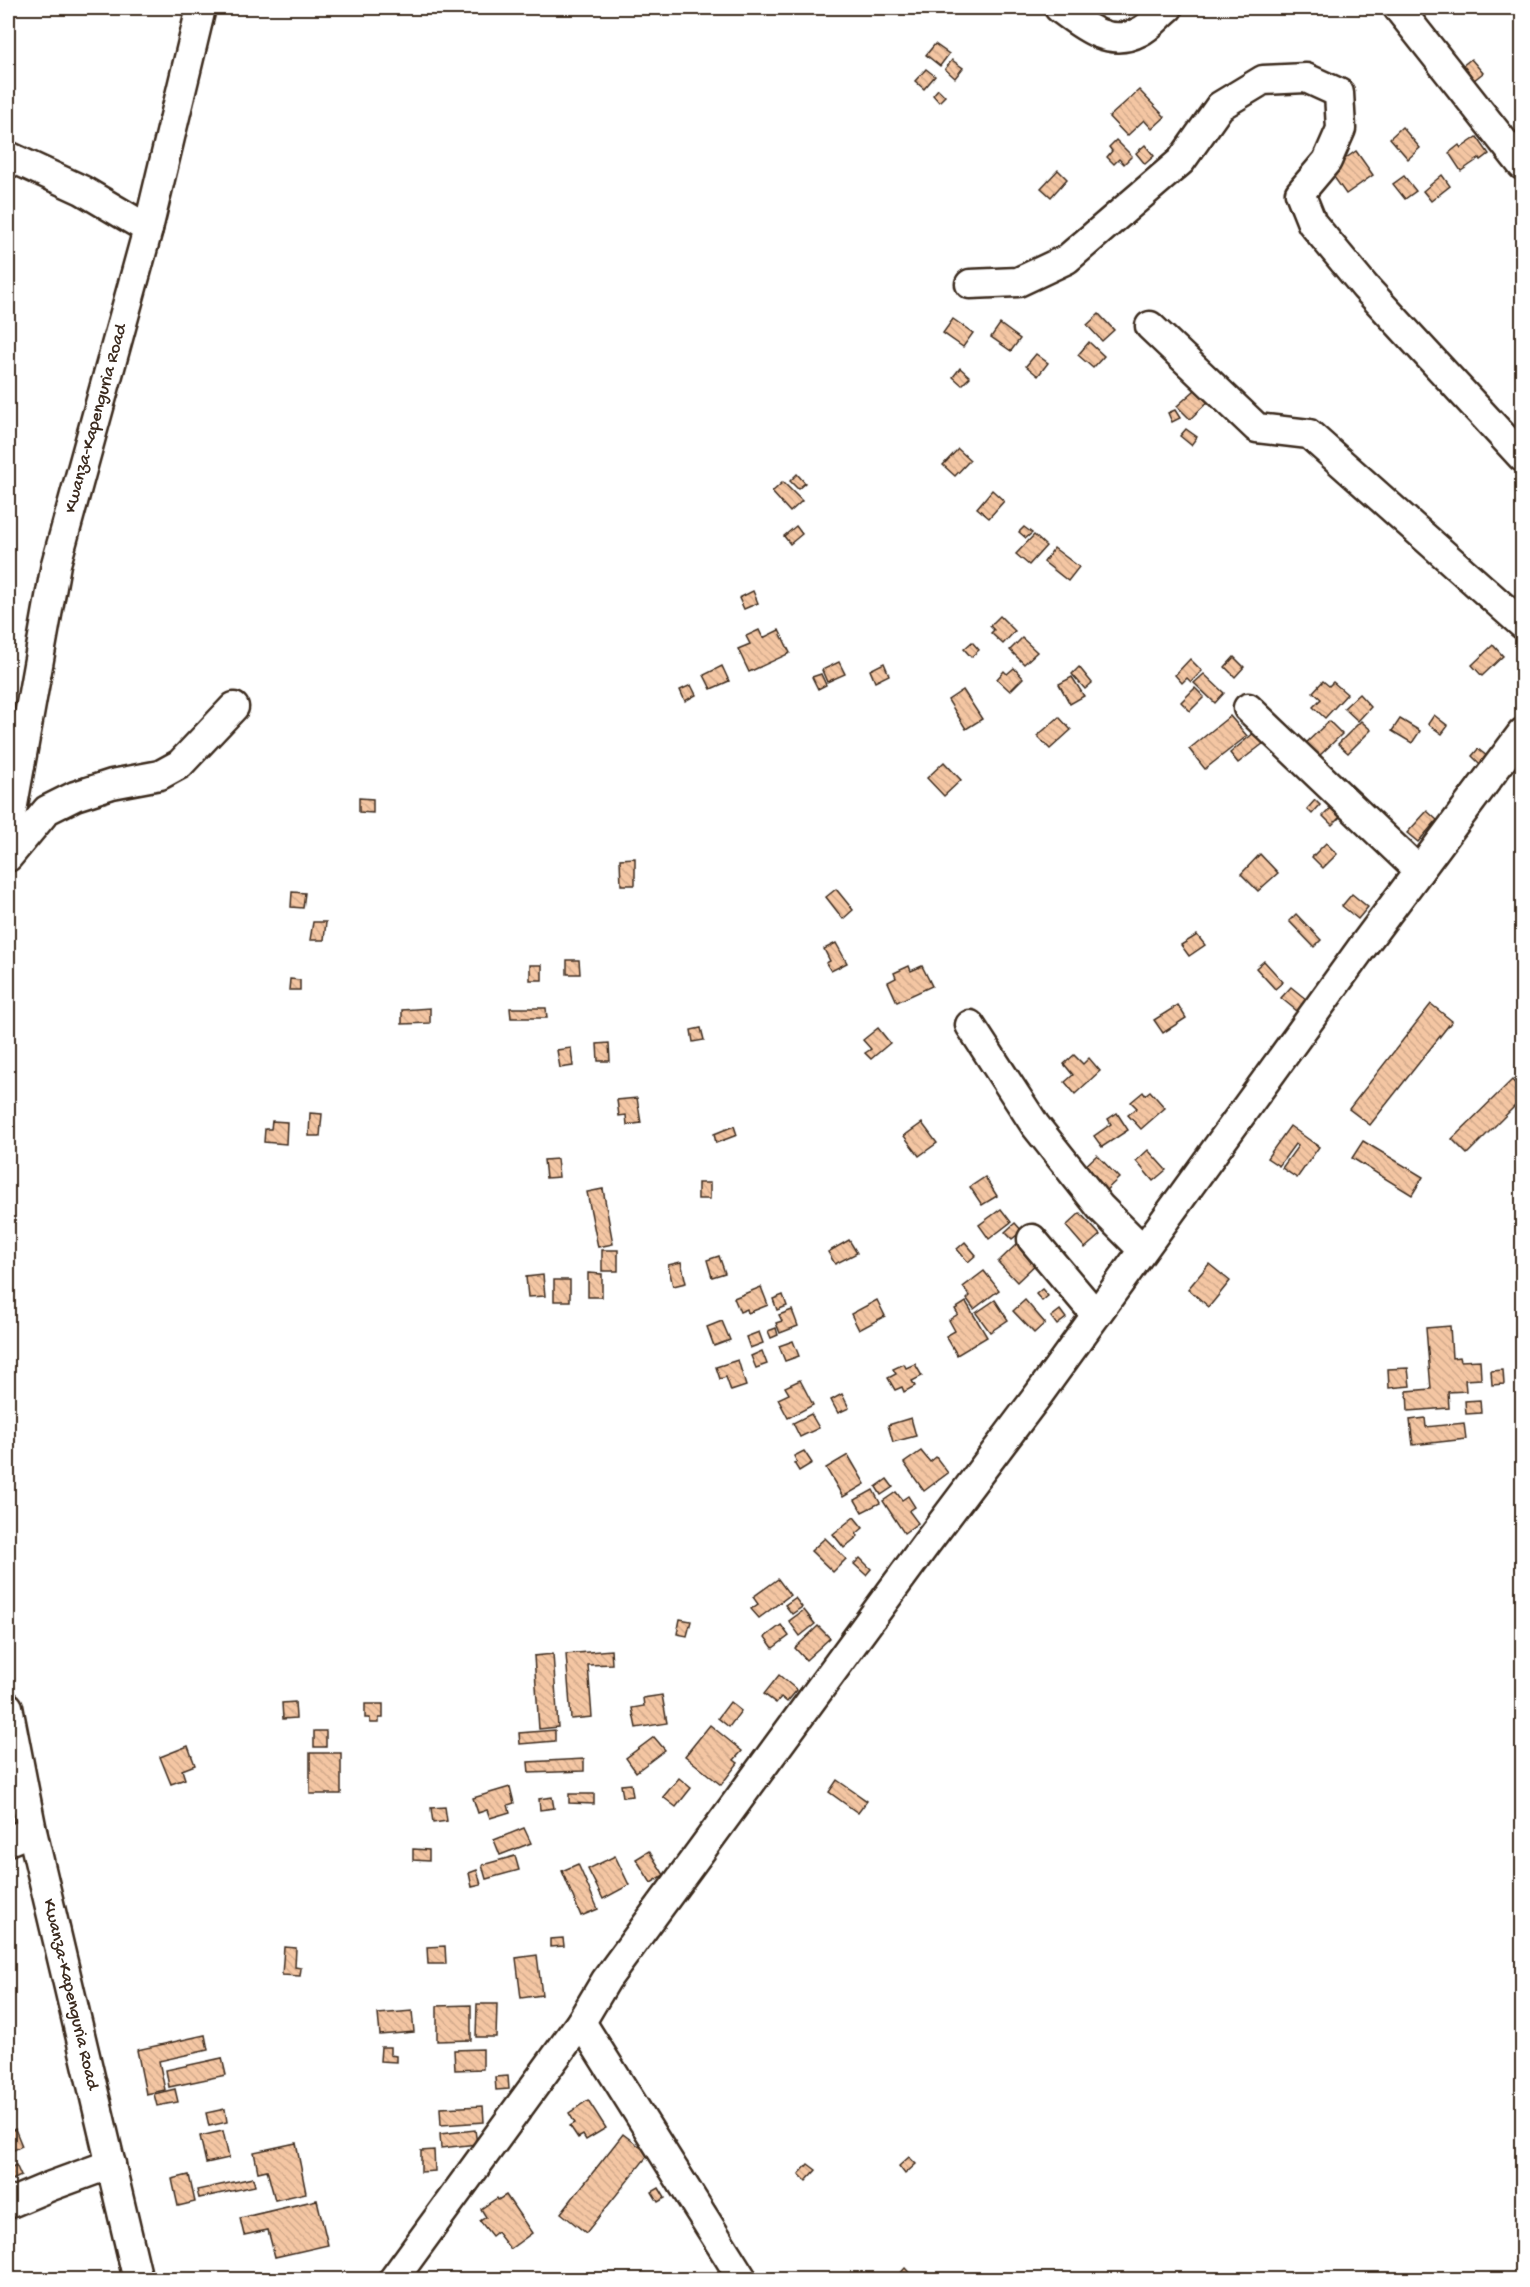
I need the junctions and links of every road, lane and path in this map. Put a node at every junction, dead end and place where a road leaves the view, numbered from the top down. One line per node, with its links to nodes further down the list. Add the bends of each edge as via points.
1 (201, 8): 7 (street, Kwanza-Kapenguria Road)
2 (1059, 8): 3 (street, via 1091,31 1115,39 1140,32)
3 (1168, 8)
4 (1398, 8): 6 (street)
5 (8, 156): 7 (street, via 82,190)
6 (1522, 165)
7 (148, 229): 15 (street, Kwanza-Kapenguria Road, via 56,564)
8 (970, 284): 10 (street, via 1018,282 1067,259 1181,161 1220,106 1263,80 1306,78 1339,93 1341,129 1327,161 1300,192 1312,223 1365,287)
9 (1150, 326): 11 (street, via 1257,428 1309,434)
10 (1522, 457)
11 (1522, 624)
12 (234, 707): 16 (street, via 180,764 160,775 75,796 47,810)
13 (1248, 708): 17 (street)
14 (1522, 733): 17 (street)
15 (8, 833)
16 (8, 857)
17 (1419, 871): 20 (street)
18 (970, 1025): 20 (street, via 1035,1125 1100,1207)
19 (1032, 1239): 21 (street)
20 (1142, 1249): 21 (street)
21 (1096, 1315): 24 (street, via 606,1980)
22 (8, 1707): 23 (street, Kwanza-Kapenguria Road)
23 (20, 1836): 25 (street, Kwanza-Kapenguria Road)
24 (581, 2022): 28 (street); 29 (street)
25 (111, 2164): 26 (street); 27 (street, Kwanza-Kapenguria Road)
26 (8, 2204)
27 (138, 2280)
28 (393, 2280)
29 (743, 2280)

